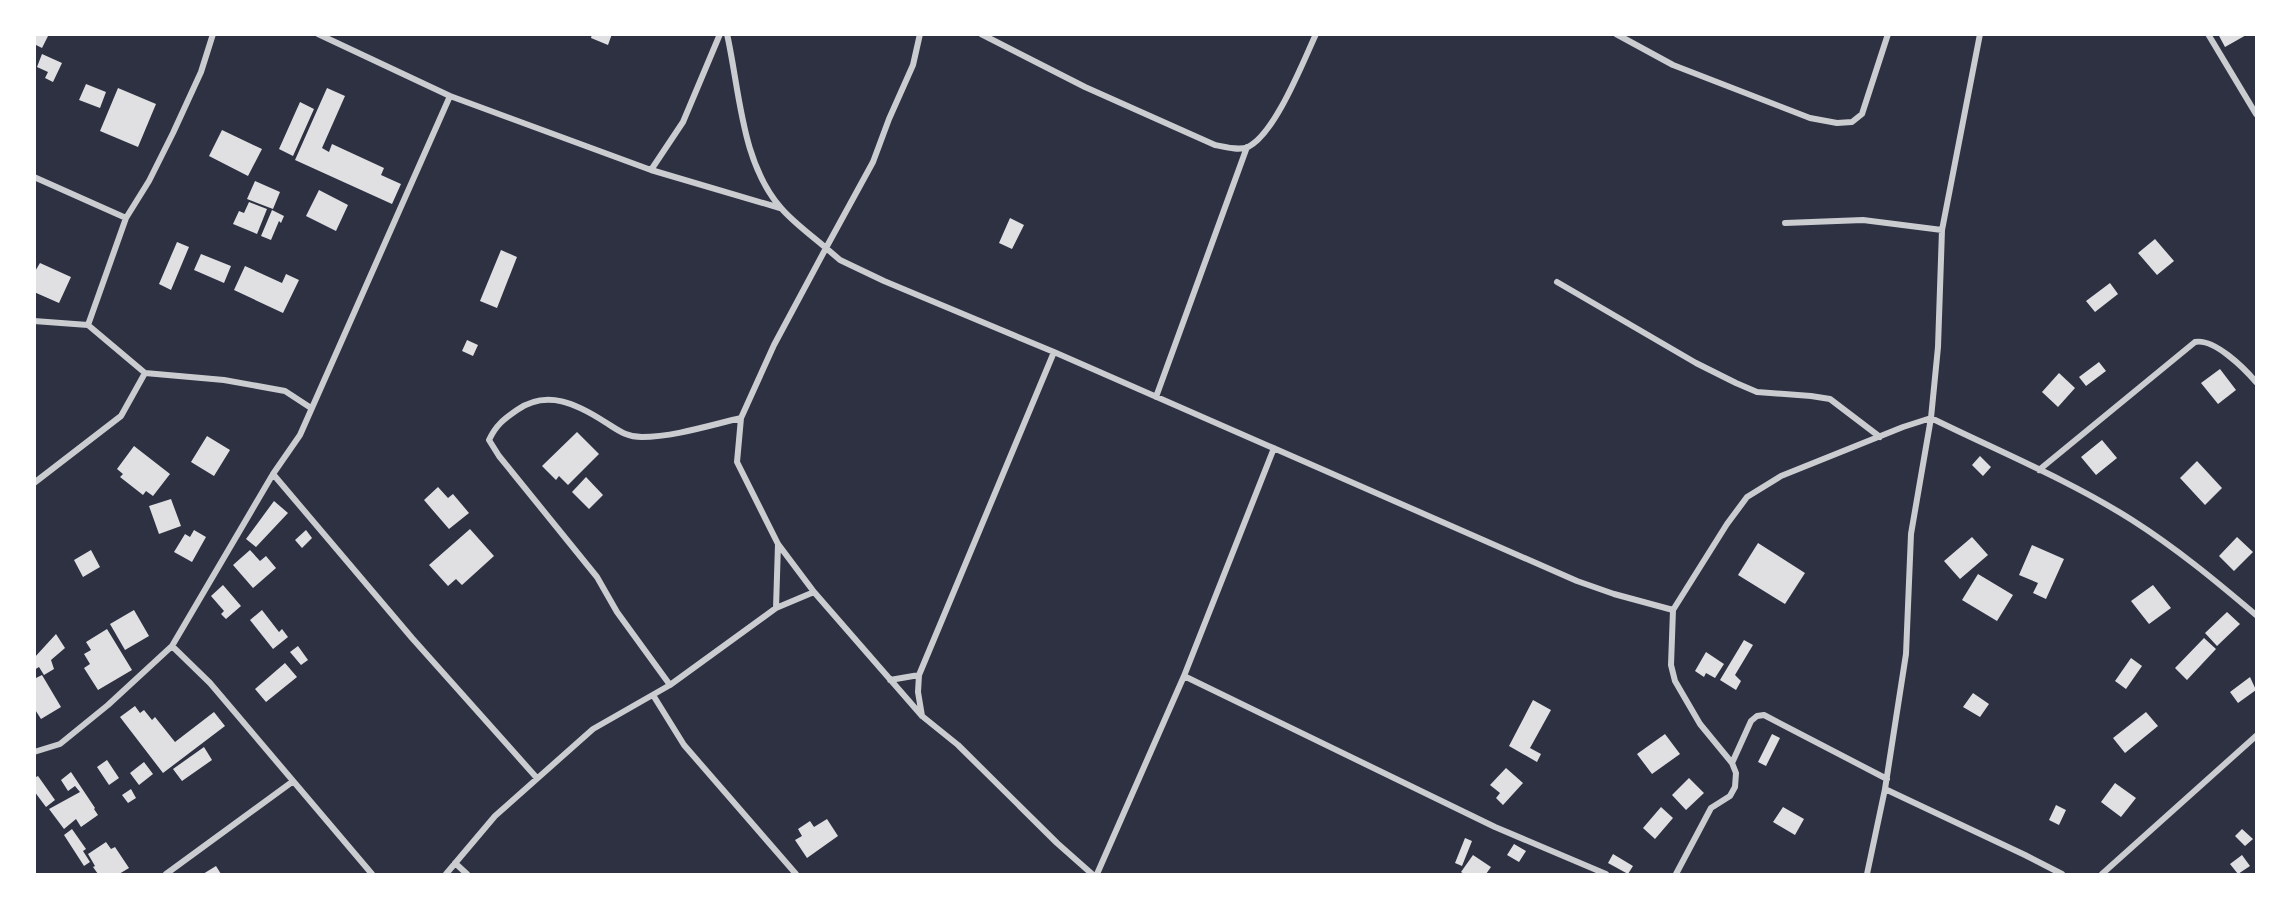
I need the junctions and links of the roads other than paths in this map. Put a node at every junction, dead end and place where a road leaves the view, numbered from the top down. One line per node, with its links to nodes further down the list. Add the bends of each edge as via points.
1 (213, 34): 18 (street, via 201,72 173,133)
2 (318, 34): 12 (street)
3 (720, 34): 15 (street, via 683,122)
4 (727, 34): 17 (street, via 749,149 761,180)
5 (920, 34): 21 (street, via 913,65 873,162)
6 (981, 34): 14 (street, via 1215,145)
7 (1316, 34): 14 (street, via 1272,126)
8 (1616, 34): 9 (street, via 1673,65 1810,118 1837,123 1852,122 1862,114)
9 (1888, 34)
10 (1980, 34): 20 (street)
11 (2208, 34): 13 (street)
12 (450, 96): 15 (street); 29 (street)
13 (2256, 114)
14 (1247, 147): 28 (street)
15 (651, 170): 17 (street)
16 (34, 177): 18 (street)
17 (781, 208): 21 (street)
18 (126, 218): 24 (street)
19 (1785, 223): 20 (street, via 1863,220)
20 (1942, 230): 31 (street)
21 (826, 248): 25 (street, via 840,260 884,281); 30 (street, via 774,345)
22 (1557, 282): 32 (street, via 1736,383 1757,392 1830,399)
23 (34, 321): 24 (street)
24 (88, 325): 26 (street)
25 (1054, 352): 28 (street); 43 (street)
26 (145, 373): 29 (street, via 224,380 285,391); 36 (street, via 122,416)
27 (2256, 382): 34 (street, via 2216,347 2202,340 2195,342)
28 (1156, 397): 33 (street)
29 (311, 408): 35 (street, via 300,435)
30 (741, 418): 37 (street, via 737,462); 46 (street, via 642,437 623,435 592,414 547,398 525,404 502,420 489,440 597,577 617,612)
31 (1931, 418): 32 (street); 34 (street); 53 (street, via 1911,534 1906,654)
32 (1880, 437): 40 (street, via 1781,476 1747,497)
33 (1274, 448): 40 (street, via 1577,581); 44 (street)
34 (2038, 470): 41 (street, via 2131,519 2181,553)
35 (273, 474): 42 (street); 52 (street)
36 (34, 483)
37 (778, 544): 38 (street); 39 (street)
38 (814, 592): 39 (street); 45 (street)
39 (776, 608): 46 (street)
40 (1673, 610): 51 (street, via 1671,665 1675,681 1700,724)
41 (2256, 615)
42 (172, 645): 50 (street, via 60,744); 54 (street, via 210,683)
43 (919, 675): 45 (street); 48 (street)
44 (1184, 676): 63 (street); 64 (street, via 1495,826)
45 (890, 680): 48 (street)
46 (670, 685): 47 (street)
47 (653, 695): 52 (street, via 593,729); 61 (street, via 684,745)
48 (922, 716): 62 (street, via 958,744)
49 (2256, 736): 68 (street)
50 (34, 752)
51 (1732, 764): 53 (street, via 1751,721 1764,715); 65 (street, via 1735,787 1730,796 1711,808)
52 (536, 777): 56 (street, via 495,816)
53 (1887, 779): 55 (street)
54 (292, 782): 57 (street); 58 (street)
55 (1885, 789): 66 (street); 67 (street)
56 (455, 863): 59 (street); 60 (street)
57 (166, 874)
58 (372, 874)
59 (446, 874)
60 (467, 874)
61 (796, 874)
62 (1092, 874)
63 (1097, 874)
64 (1606, 874)
65 (1676, 874)
66 (1867, 874)
67 (2062, 874)
68 (2102, 874)

